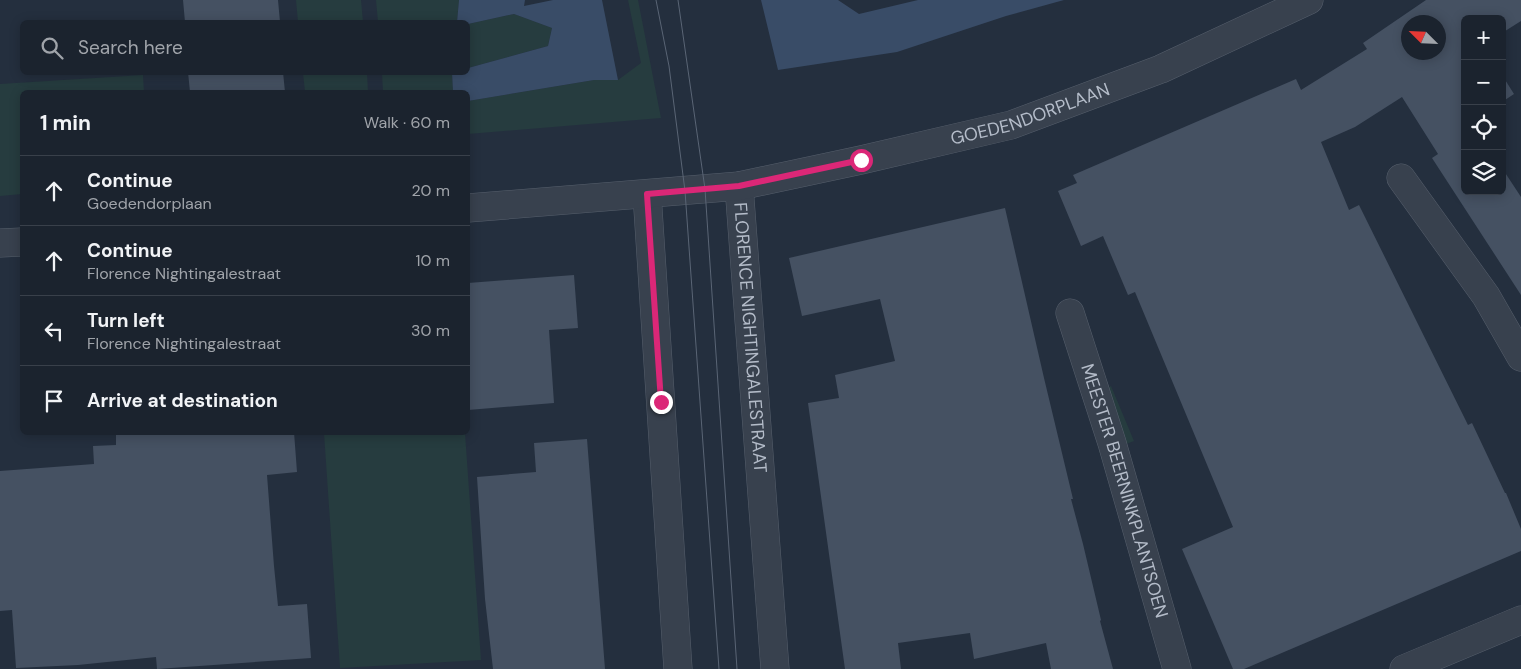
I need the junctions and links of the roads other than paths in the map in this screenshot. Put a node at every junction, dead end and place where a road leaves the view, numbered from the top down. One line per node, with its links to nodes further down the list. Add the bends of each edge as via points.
1 (1309, 0): 3 (street, GOEDENDORPLAAN, via 1161,69 1011,125)
2 (1401, 178): 9 (street, via 1486,296)
3 (739, 186): 4 (street, FLORENCE NIGHTINGALESTRAAT); 12 (street, FLORENCE NIGHTINGALESTRAAT)
4 (647, 194): 5 (street, FLORENCE NIGHTINGALESTRAAT); 11 (street)
5 (470, 208)
6 (20, 242): 7 (street)
7 (0, 243)
8 (1070, 313): 13 (street, MEESTER BEERNINKPLANTSOEN, via 1112,443)
9 (1521, 357)
10 (1521, 620): 14 (street)
11 (678, 669)
12 (775, 669)
13 (1177, 669)
14 (1404, 669)

